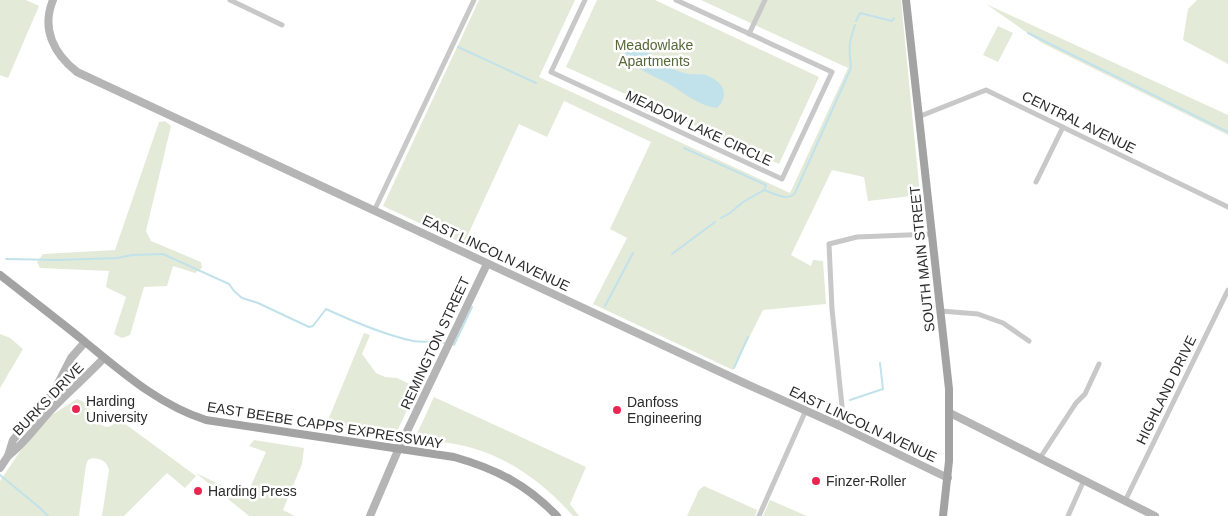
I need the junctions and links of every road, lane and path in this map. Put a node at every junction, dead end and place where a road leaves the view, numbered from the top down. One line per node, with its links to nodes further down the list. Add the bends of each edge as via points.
1 (53, 0): 14 (street, EAST LINCOLN AVENUE, via 48,18 49,33 54,48 77,72)
2 (230, 0): 8 (street)
3 (474, 0): 14 (street)
4 (585, 0): 9 (street, MEADOW LAKE CIRCLE, via 552,72 782,179 832,72)
5 (676, 0): 9 (street, MEADOW LAKE CIRCLE)
6 (765, 0): 9 (street)
7 (906, 0): 10 (main road, SOUTH MAIN STREET)
8 (282, 25)
9 (749, 34)
10 (918, 117): 11 (street, CENTRAL AVENUE, via 986,90); 15 (main road, SOUTH MAIN STREET)
11 (1063, 127): 12 (street); 13 (street, CENTRAL AVENUE)
12 (1036, 182)
13 (1228, 207)
14 (374, 210): 16 (street, EAST LINCOLN AVENUE)
15 (932, 234): 19 (main road, SOUTH MAIN STREET); 26 (street, via 857,237 829,244 842,406)
16 (487, 264): 24 (street, EAST LINCOLN AVENUE); 27 (street, REMINGTON STREET)
17 (0, 275): 21 (main road, EAST BEEBE CAPPS EXPRESSWAY)
18 (1228, 290): 33 (street, HIGHLAND DRIVE)
19 (941, 311): 20 (street, via 978,314 1004,323); 25 (main road, SOUTH MAIN STREET)
20 (1028, 341)
21 (85, 342): 22 (main road, EAST BEEBE CAPPS EXPRESSWAY); 28 (street, BURKS DRIVE, via 71,358 53,393 13,440)
22 (104, 358): 27 (main road, EAST BEEBE CAPPS EXPRESSWAY, via 157,397 206,420); 28 (street, BURKS DRIVE)
23 (1099, 364): 29 (street, via 1085,394)
24 (806, 410): 26 (street, EAST LINCOLN AVENUE); 36 (street)
25 (950, 413): 29 (street); 31 (main road, SOUTH MAIN STREET)
26 (840, 426): 31 (street, EAST LINCOLN AVENUE)
27 (399, 448): 34 (street, REMINGTON STREET); 35 (main road, EAST BEEBE CAPPS EXPRESSWAY, via 454,458 494,470 535,495)
28 (8, 456): 30 (street, BURKS DRIVE)
29 (1040, 458): 32 (street)
30 (1, 467)
31 (948, 478): 37 (main road, SOUTH MAIN STREET)
32 (1084, 480): 33 (street); 38 (street)
33 (1125, 501): 39 (street)
34 (370, 516)
35 (556, 516)
36 (759, 516)
37 (943, 516)
38 (1068, 516)
39 (1155, 516)

